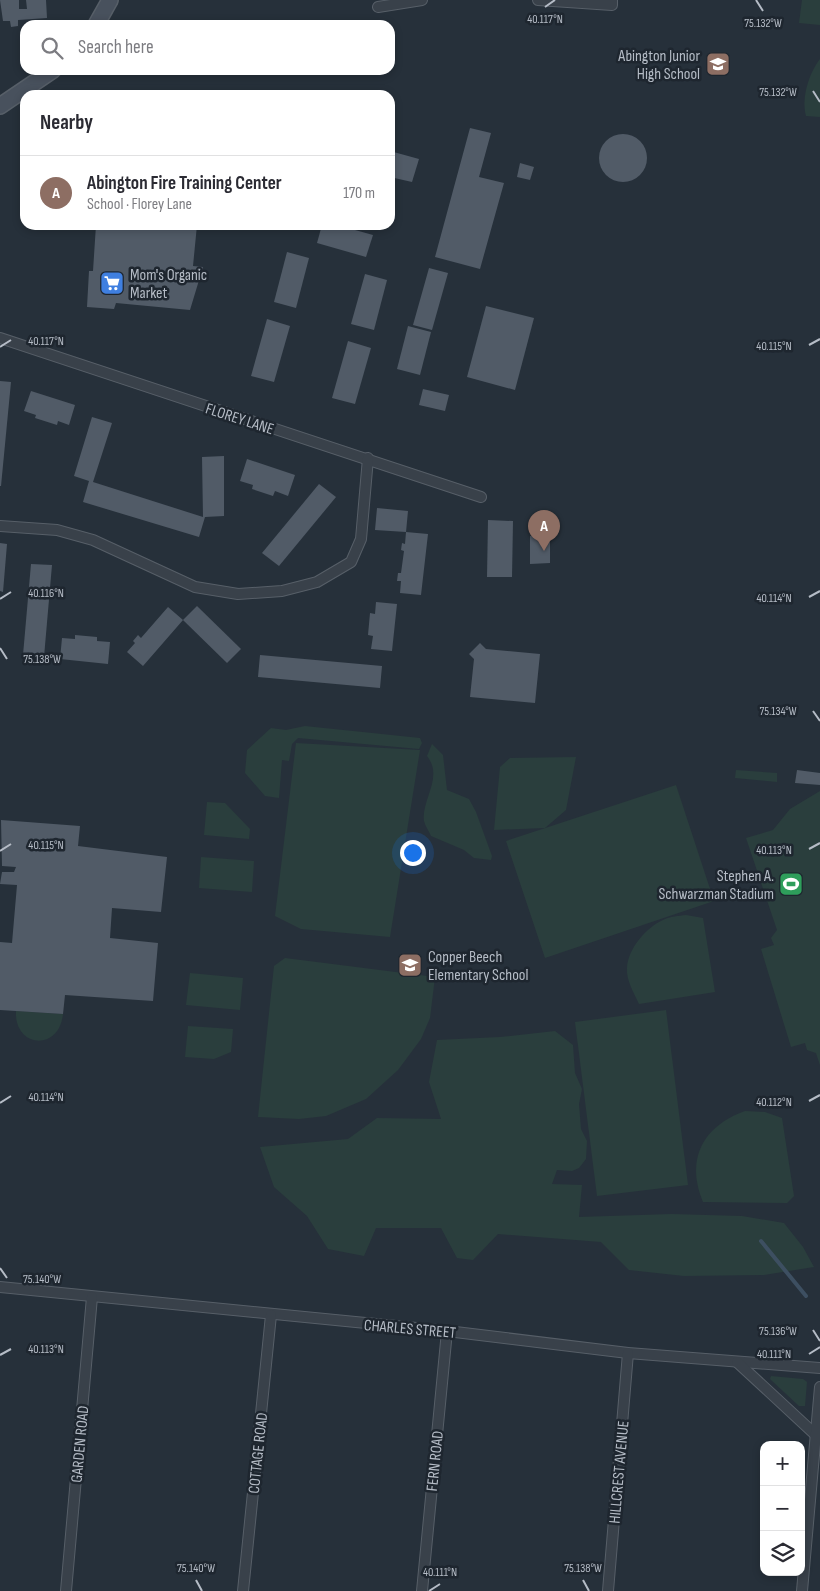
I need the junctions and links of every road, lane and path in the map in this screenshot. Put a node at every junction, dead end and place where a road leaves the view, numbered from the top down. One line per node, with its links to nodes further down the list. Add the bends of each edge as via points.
1 (110, 0): 6 (street)
2 (422, 0): 5 (street)
3 (538, 0): 4 (street)
4 (612, 2)
5 (378, 7)
6 (99, 20)
7 (46, 75): 8 (street)
8 (24, 90)
9 (20, 92): 10 (street)
10 (0, 106)
11 (0, 338): 12 (street, FLOREY LANE)
12 (368, 458): 13 (street, FLOREY LANE); 14 (street, via 360,539 351,562 317,582 282,590 238,594 195,587 93,540 57,530)
13 (481, 497)
14 (0, 526)
15 (0, 1287): 16 (street, CHARLES STREET)
16 (92, 1297): 17 (street, CHARLES STREET); 24 (street, GARDEN ROAD)
17 (271, 1315): 18 (street, CHARLES STREET); 25 (street, COTTAGE ROAD)
18 (447, 1331): 19 (street, CHARLES STREET); 26 (street, FERN ROAD)
19 (628, 1353): 20 (street, CHARLES STREET); 27 (street, HILLCREST AVENUE)
20 (736, 1362): 21 (street, CHARLES STREET); 23 (street)
21 (820, 1368)
22 (820, 1388): 23 (street)
23 (818, 1437): 28 (street)
24 (66, 1591)
25 (243, 1591)
26 (422, 1591)
27 (608, 1591)
28 (802, 1591)

